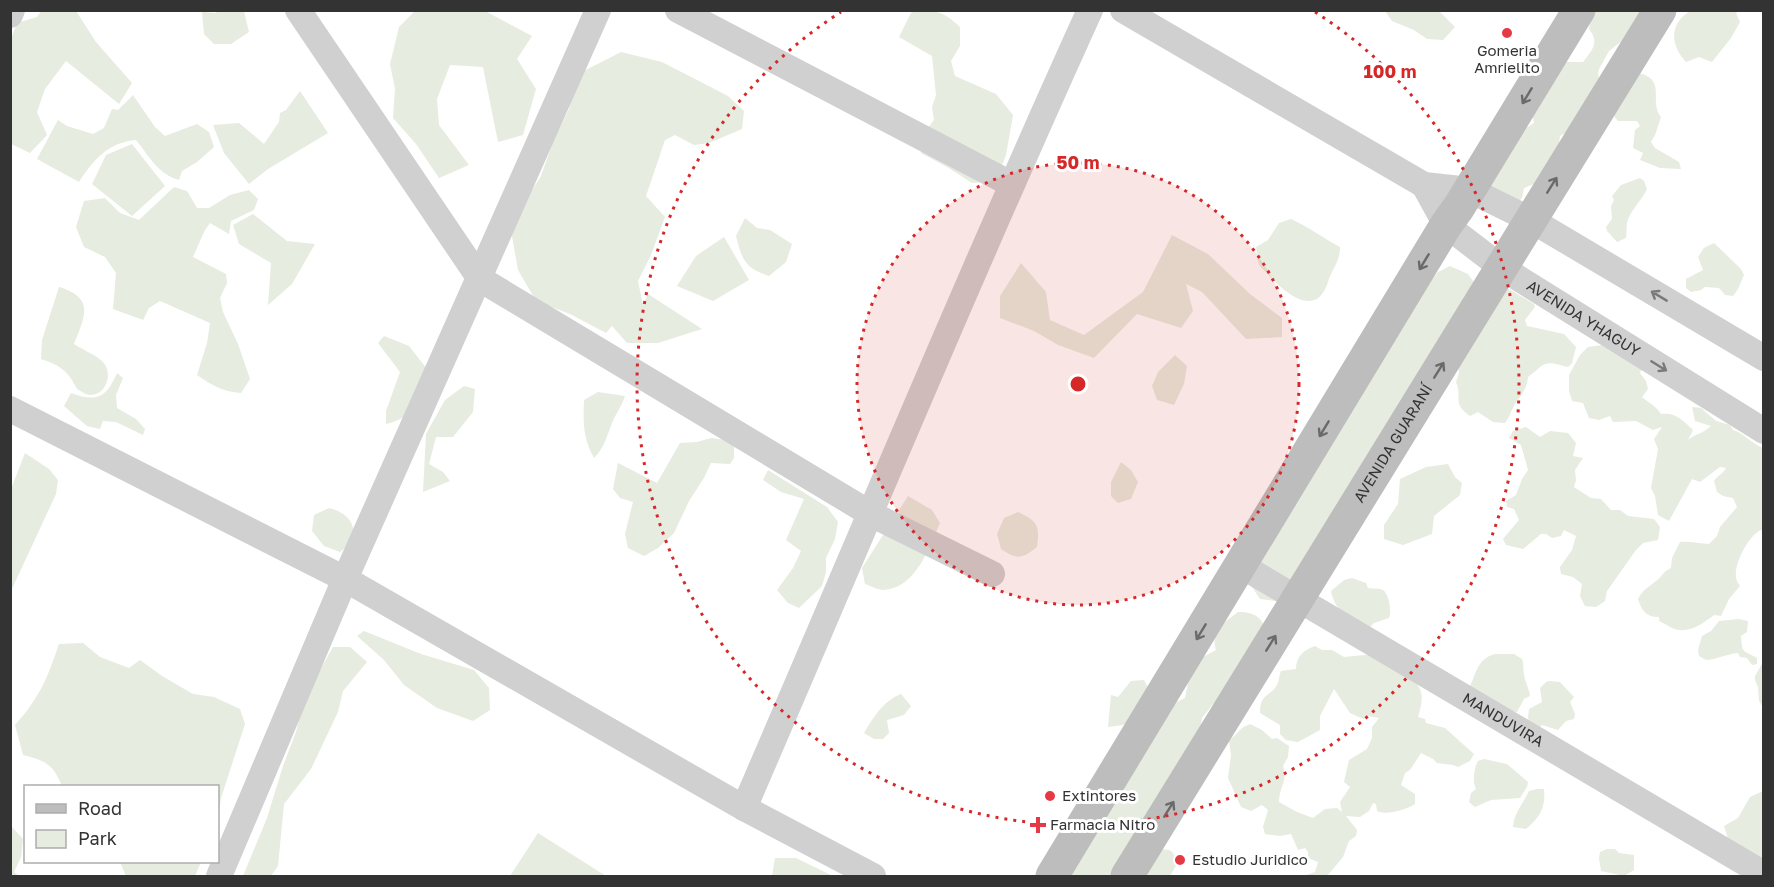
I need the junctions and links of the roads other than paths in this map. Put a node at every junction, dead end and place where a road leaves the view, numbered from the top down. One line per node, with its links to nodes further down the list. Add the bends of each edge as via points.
1 (12, 10): 9 (street)
2 (298, 10): 16 (street)
3 (598, 10): 16 (street)
4 (678, 10): 10 (street)
5 (1090, 10): 10 (street)
6 (1123, 10): 11 (street)
7 (1579, 10): 12 (main road, one-way to 12)
8 (1660, 10): 13 (main road, AVENIDA GUARANÍ, one-way to 8)
9 (10, 15)
10 (1011, 184): 20 (street)
11 (1424, 185): 12 (street); 14 (street, AVENIDA YHAGUY)
12 (1470, 190): 13 (street); 14 (main road)
13 (1531, 220): 15 (main road, AVENIDA GUARANÍ); 17 (street, one-way to 13)
14 (1446, 225): 15 (street, AVENIDA YHAGUY); 21 (main road, one-way to 21)
15 (1502, 268): 19 (street, AVENIDA YHAGUY, one-way to 19); 24 (main road, AVENIDA GUARANÍ, one-way to 15)
16 (480, 279): 20 (street); 23 (street)
17 (1764, 358)
18 (10, 409): 23 (street)
19 (1764, 430)
20 (871, 514): 22 (street); 25 (street)
21 (1242, 566): 24 (street, MANDUVIRA); 29 (main road, one-way to 29)
22 (992, 574)
23 (345, 579): 25 (street); 27 (street)
24 (1298, 600): 26 (street, MANDUVIRA); 30 (main road, AVENIDA GUARANÍ, one-way to 24)
25 (744, 808): 28 (street)
26 (1764, 874)
27 (219, 876)
28 (873, 876)
29 (1053, 876)
30 (1127, 876)

